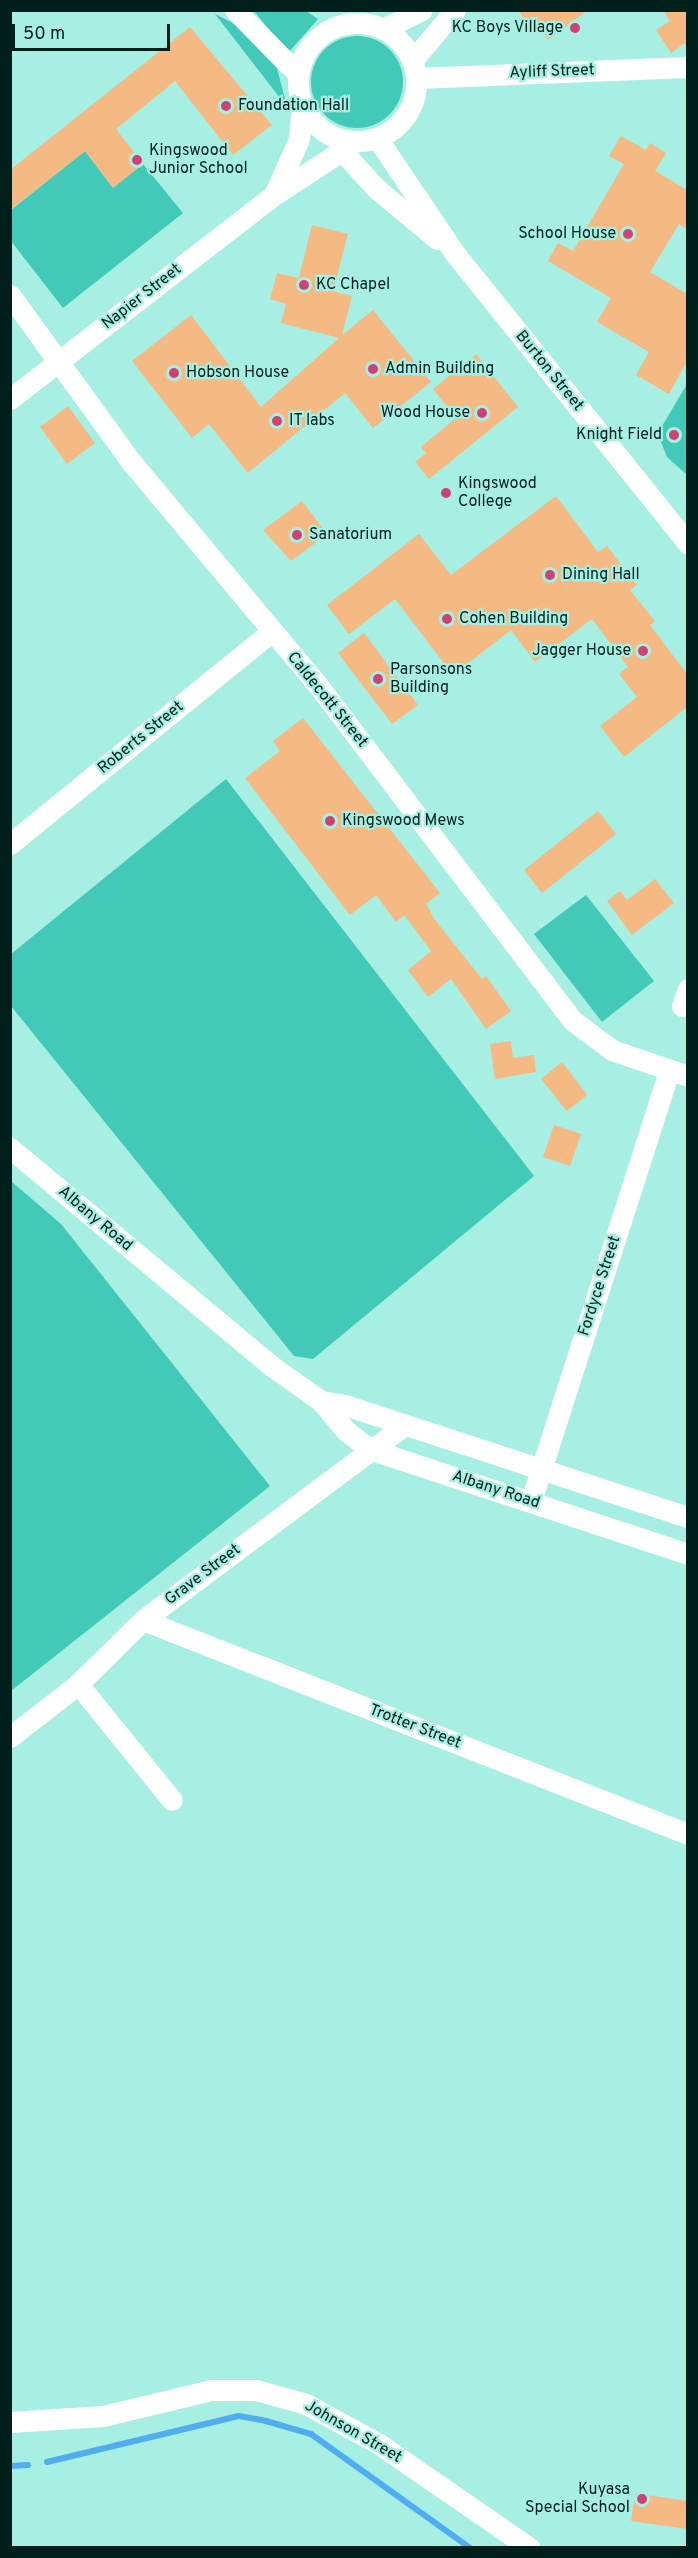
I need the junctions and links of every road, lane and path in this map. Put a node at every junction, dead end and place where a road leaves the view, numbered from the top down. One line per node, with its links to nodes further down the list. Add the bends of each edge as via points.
1 (343, 10): 5 (street)
2 (422, 10): 5 (street)
3 (455, 10): 7 (street)
4 (236, 11): 8 (street)
5 (375, 26): 7 (street, via 401,43); 8 (street, via 331,28 304,54)
6 (687, 68): 7 (street, Ayliff Street)
7 (414, 69): 10 (street, via 408,113 394,129)
8 (298, 74): 9 (street)
9 (302, 105): 11 (street, via 314,124); 12 (street, Napier Street, via 299,139)
10 (377, 138): 11 (street); 13 (street, Burton Street)
11 (349, 146): 12 (street, Napier Street); 13 (street, Burton Street, via 377,189)
12 (274, 195): 15 (street, Napier Street)
13 (456, 255): 17 (street, Burton Street)
14 (10, 295): 15 (street, Caldecott Street)
15 (58, 363): 16 (street, Napier Street); 18 (street, Caldecott Street, via 133,464)
16 (10, 399)
17 (687, 544)
18 (271, 632): 19 (street, Roberts Street); 20 (street, Caldecott Street, via 317,684 572,1020 612,1050)
19 (10, 843)
20 (678, 1074): 25 (street, Fordyce Street)
21 (10, 1148): 22 (street, Albany Road, via 273,1367)
22 (321, 1401): 23 (street, Albany Road); 24 (street, Albany Road, via 345,1430)
23 (405, 1425): 24 (street, Grave Street); 25 (street, Albany Road)
24 (369, 1449): 26 (street, Albany Road); 29 (street, Grave Street)
25 (540, 1469): 26 (street, Fordyce Street); 27 (street, Albany Road)
26 (531, 1501): 28 (street, Albany Road)
27 (687, 1517)
28 (687, 1554)
29 (143, 1620): 30 (street, Grave Street); 33 (street, Trotter Street)
30 (78, 1684): 31 (street, Grave Street); 32 (street)
31 (10, 1737)
32 (172, 1800)
33 (687, 1834)
34 (10, 2422): 35 (street, Johnson Street, via 103,2416 211,2391 256,2390 306,2404 379,2444)
35 (530, 2547)

